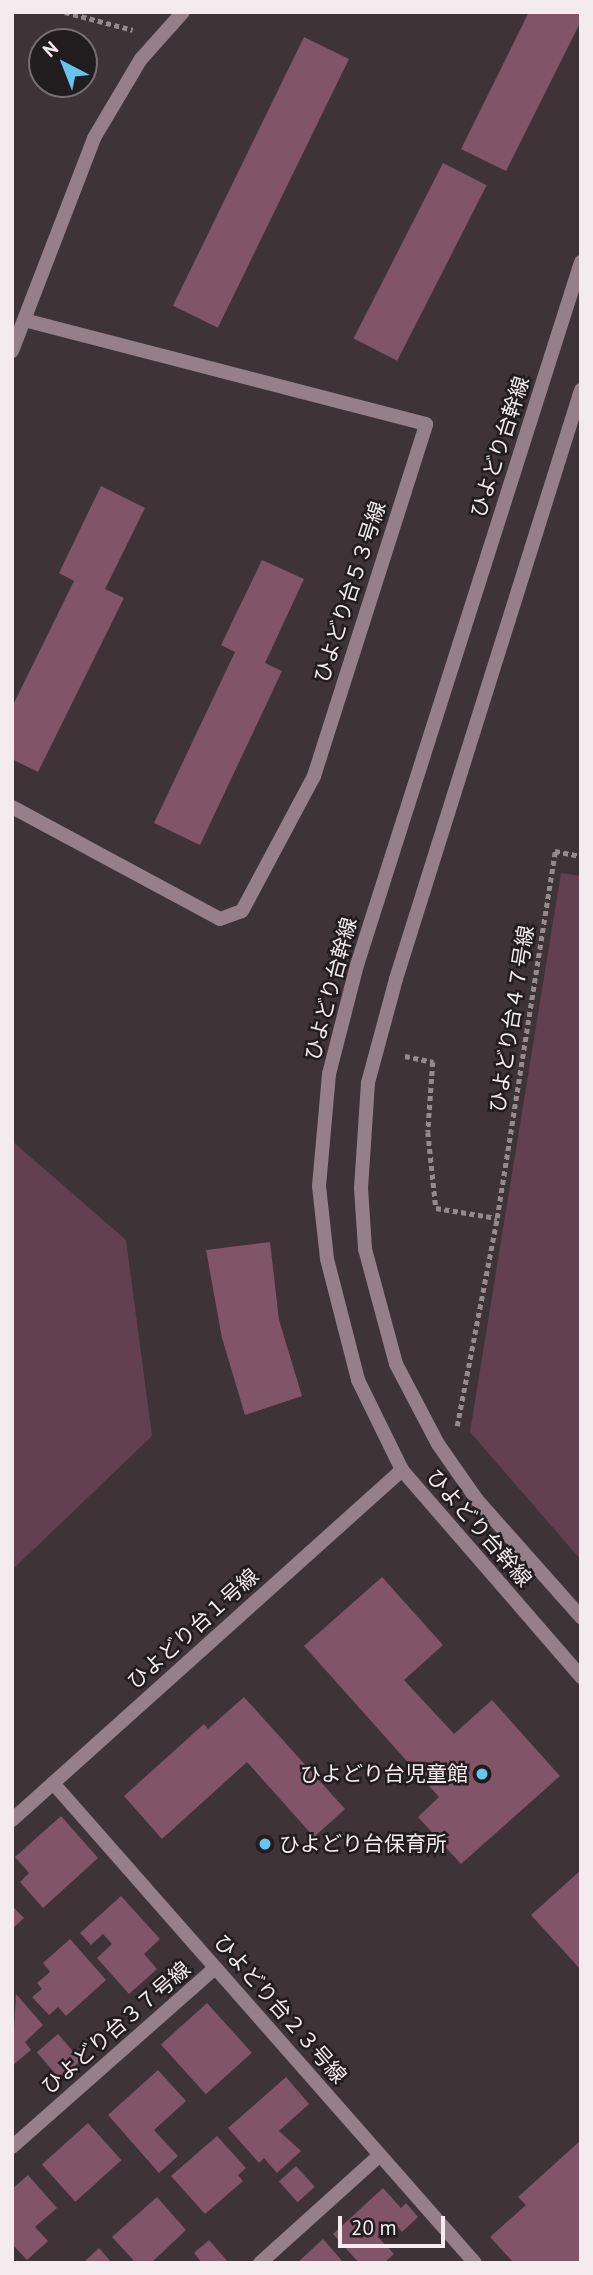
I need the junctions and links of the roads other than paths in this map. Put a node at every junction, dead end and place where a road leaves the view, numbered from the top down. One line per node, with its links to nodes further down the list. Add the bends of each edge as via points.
1 (183, 12): 3 (street, via 141,59 94,138)
2 (581, 262): 7 (street, ひよどり台幹線, via 357,965 329,1074 319,1185 327,1259 358,1380)
3 (25, 320): 4 (street); 6 (street, ひよどり台５３号線, via 426,424 314,776 242,911 220,919)
4 (13, 348)
5 (581, 390): 8 (street, ひよどり台幹線, via 396,979 368,1083 361,1188 365,1249 396,1364 438,1444 477,1500)
6 (12, 807)
7 (402, 1470): 9 (street, ひよどり台幹線); 10 (street, ひよどり台１号線)
8 (581, 1617)
9 (581, 1677)
10 (53, 1783): 11 (street, ひよどり台１号線); 12 (street, ひよどり台２３号線)
11 (12, 1820)
12 (215, 1968): 13 (street, ひよどり台３７号線); 14 (street, ひよどり台２３号線)
13 (12, 2147)
14 (380, 2155): 15 (street); 16 (street, ひよどり台２３号線)
15 (260, 2263)
16 (475, 2263)

